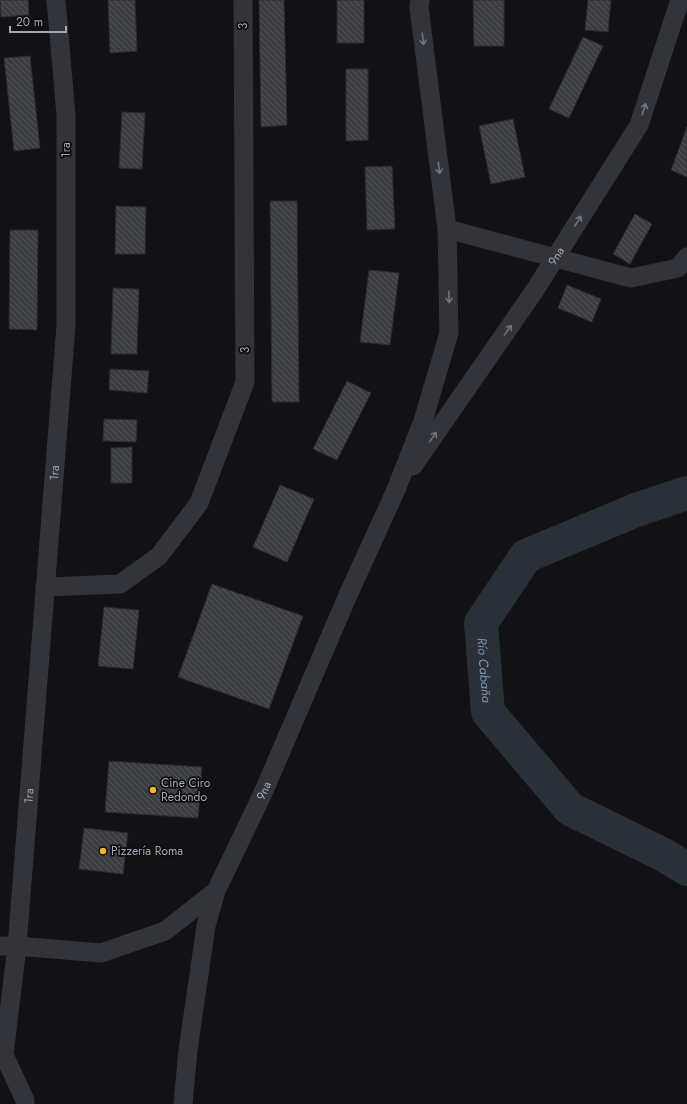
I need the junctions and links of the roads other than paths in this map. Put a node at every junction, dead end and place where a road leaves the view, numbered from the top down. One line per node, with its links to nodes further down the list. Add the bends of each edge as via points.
1 (56, 0): 9 (street, 1ra, via 66,115 66,326)
2 (243, 0): 9 (street, 3, via 245,382 199,503 159,556 120,584)
3 (420, 0): 5 (street, 9na, one-way to 5)
4 (679, 0): 7 (street, 9na, one-way to 4, via 639,124)
5 (447, 229): 7 (street); 8 (street, 9na, one-way to 8, via 449,334 423,421)
6 (687, 257): 7 (street, via 678,268 631,278)
7 (556, 258): 8 (street, 9na, one-way to 7)
8 (395, 492): 10 (street, 9na, via 263,793)
9 (45, 587): 11 (street, 1ra)
10 (216, 892): 11 (street, via 165,931 101,953); 13 (street, 9na, via 206,926)
11 (8, 946): 12 (street, 1ra, via 4,1055)
12 (25, 1104)
13 (183, 1104)

